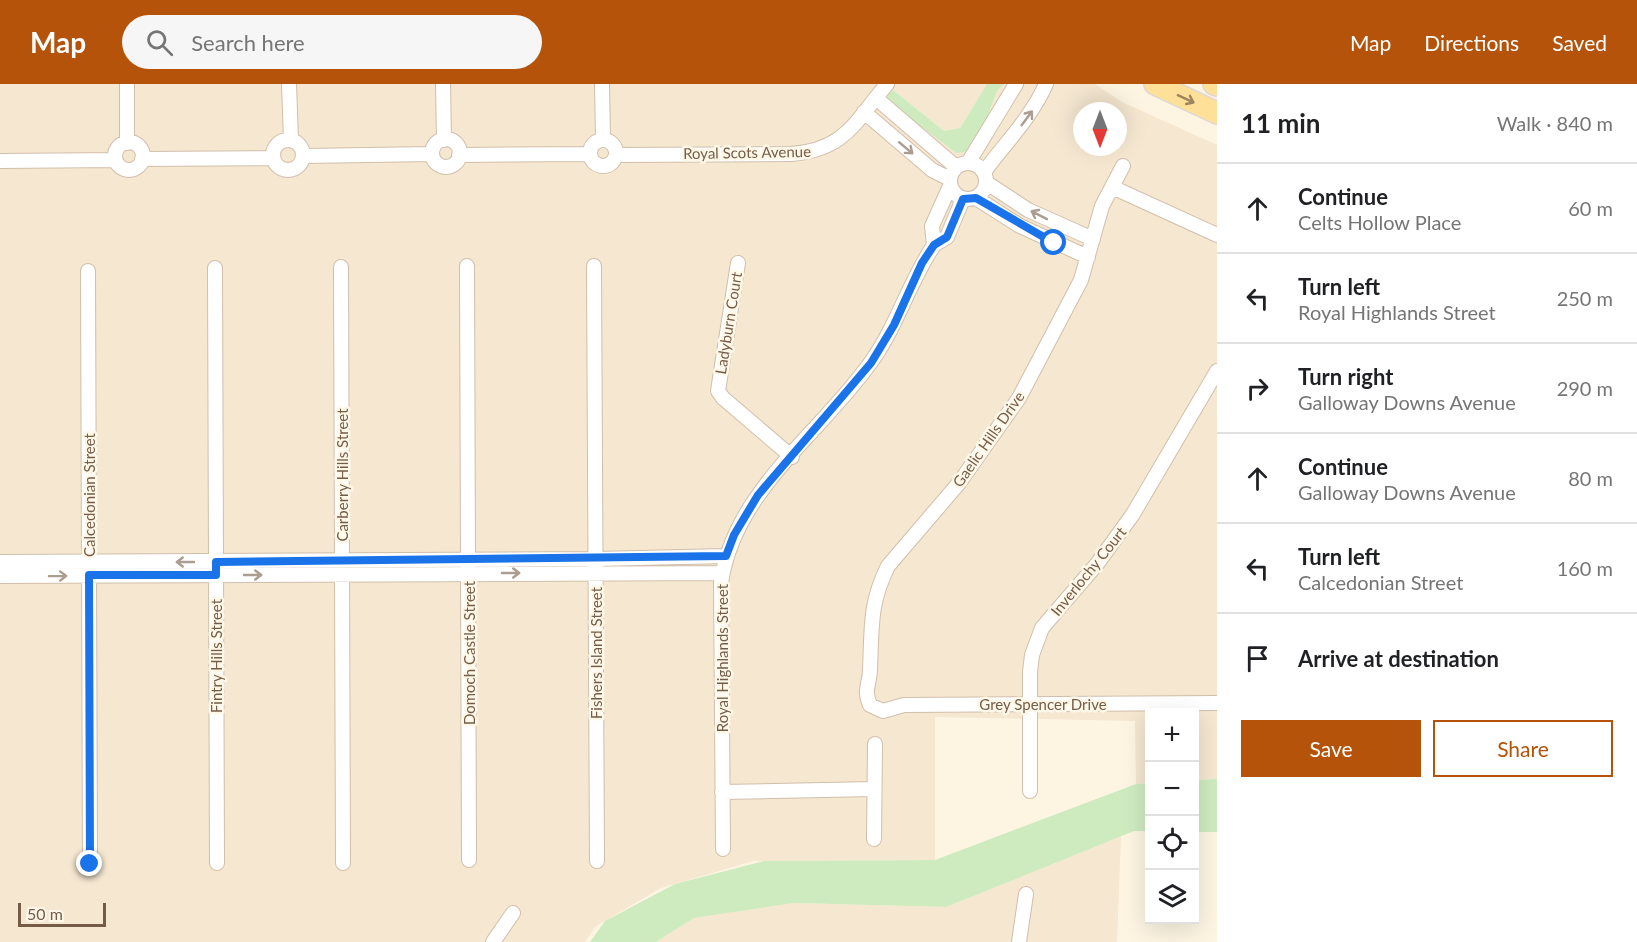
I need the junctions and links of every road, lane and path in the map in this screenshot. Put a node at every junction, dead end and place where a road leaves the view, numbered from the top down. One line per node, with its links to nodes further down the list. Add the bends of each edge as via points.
1 (127, 84): 15 (street)
2 (289, 84): 12 (street)
3 (443, 84): 13 (street)
4 (602, 84): 14 (street)
5 (887, 84): 9 (street, Royal Scots Avenue)
6 (1017, 84): 26 (street, Royal Highlands Street)
7 (1046, 84): 27 (street, Royal Highlands Street, one-way to 7, via 1006,141 1030,115)
8 (1155, 84): 11 (main road, one-way to 11)
9 (876, 98): 10 (street, Royal Scots Avenue); 26 (street)
10 (864, 112): 18 (street, Royal Scots Avenue, via 841,139 820,150 791,154); 26 (street, one-way to 26, via 932,170)
11 (1217, 113)
12 (291, 140): 20 (street, via 298,144); 21 (street, via 278,143)
13 (444, 140): 16 (street, via 434,146); 19 (street, via 455,144)
14 (603, 140): 17 (street, via 594,142); 18 (street, via 614,146)
15 (127, 143): 22 (street, via 140,148); 24 (street, via 119,147)
16 (432, 154): 19 (street, via 443,167 456,163); 20 (street)
17 (589, 154): 18 (street, via 600,166 609,164); 19 (street)
18 (616, 154)
19 (459, 155)
20 (303, 156): 21 (street, via 299,165 290,170 280,168)
21 (273, 158): 22 (street)
22 (142, 159): 24 (street, via 131,170 121,168)
23 (0, 160): 24 (street)
24 (115, 160)
25 (1123, 166): 28 (street, Gaelic Hills Drive)
26 (956, 174): 27 (street, via 977,165); 29 (street); 32 (street, Royal Highlands Street, via 932,226)
27 (985, 177): 29 (street, Royal Highlands Street, via 985,189); 31 (street, one-way to 27, via 1029,210)
28 (1112, 187): 30 (street); 31 (street, Gaelic Hills Drive)
29 (970, 198): 32 (street, Royal Highlands Street, via 947,237); 33 (street)
30 (1217, 236)
31 (1093, 239): 33 (street, Gaelic Hills Drive)
32 (934, 245): 41 (street, Royal Highlands Street, via 871,363)
33 (1088, 257): 52 (street, Gaelic Hills Drive, via 1081,280 1009,414 959,483 888,566 881,580 870,627 870,671 865,691)
34 (738, 263): 41 (street, Ladyburn Court, via 718,391)
35 (467, 266): 45 (street, Domoch Castle Street)
36 (594, 266): 44 (street, Fishers Island Street)
37 (341, 267): 47 (street, Carberry Hills Street)
38 (214, 268): 48 (street, Fintry Hills Street)
39 (88, 271): 46 (street, Calcedonian Street)
40 (1217, 371): 53 (street, Inverlochy Court, via 1134,514 1042,627 1030,663)
41 (792, 457): 42 (street, Royal Highlands Street, via 744,516)
42 (726, 556): 44 (street); 49 (street, Royal Highlands Street)
43 (0, 562): 46 (street)
44 (596, 566): 45 (street); 49 (street); 61 (street, Fishers Island Street)
45 (469, 567): 47 (street); 60 (street, Domoch Castle Street)
46 (89, 568): 48 (street); 50 (street, one-way to 46); 64 (street, Calcedonian Street)
47 (342, 568): 48 (street); 62 (street, Carberry Hills Street)
48 (216, 569): 63 (street, Fintry Hills Street)
49 (722, 573): 57 (street, Royal Highlands Street)
50 (0, 576)
51 (1217, 703): 53 (street, Grey Spencer Drive)
52 (870, 705): 53 (street, Grey Spencer Drive, via 883,711 904,705)
53 (1030, 705): 56 (street, Inverlochy Court)
54 (875, 744): 55 (street)
55 (874, 789): 57 (street); 58 (street)
56 (1030, 791)
57 (722, 792): 59 (street, Royal Highlands Street)
58 (874, 839)
59 (723, 849)
60 (469, 860)
61 (597, 861)
62 (344, 862)
63 (217, 863)
64 (90, 864)
65 (1026, 894): 68 (street)
66 (513, 913): 67 (street)
67 (493, 942)
68 (1019, 942)

